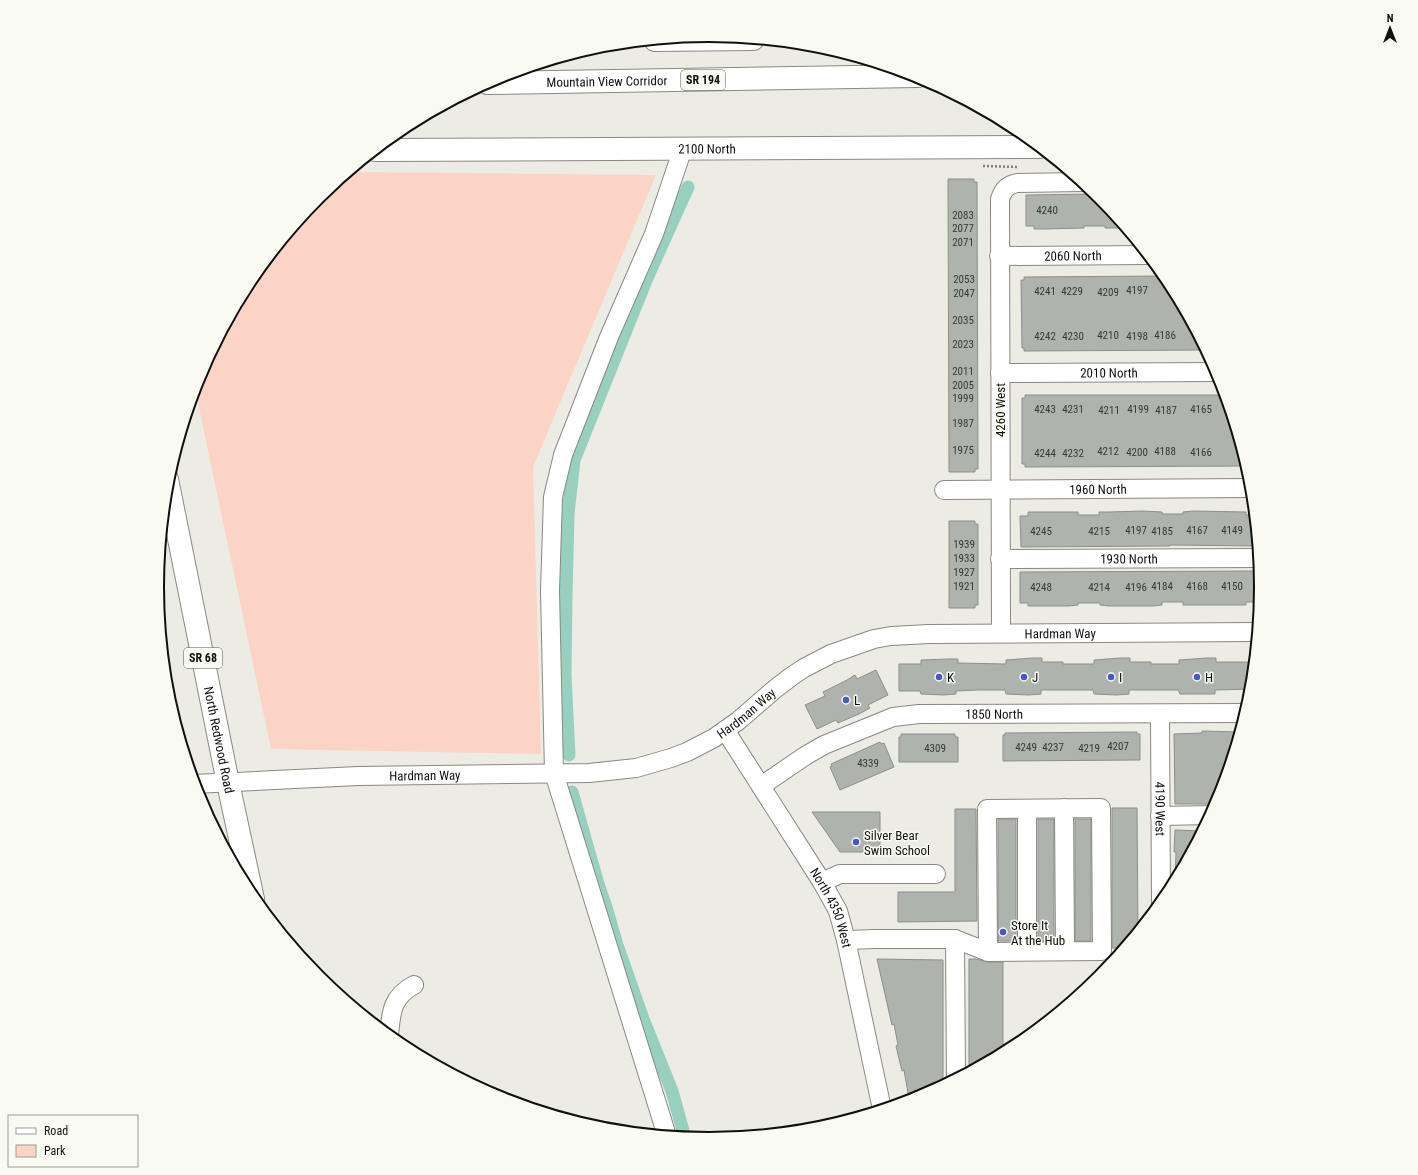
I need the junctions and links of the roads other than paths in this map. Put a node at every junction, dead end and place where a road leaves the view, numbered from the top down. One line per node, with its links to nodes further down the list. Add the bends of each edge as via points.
1 (898, 76): 2 (main road, Mountain View Corridor / SR 194)
2 (503, 83)
3 (1030, 147): 4 (main road, 2100 North)
4 (683, 148): 5 (main road, 2100 North); 22 (street, via 654,234 609,337 563,455 553,497 550,591)
5 (384, 150)
6 (1074, 182): 8 (street, 4260 West, via 1017,183 1005,188 1000,199)
7 (1142, 255): 8 (street, 2060 North)
8 (1000, 256): 10 (street, 4260 West)
9 (1210, 372): 10 (street, 2010 North)
10 (1000, 373): 13 (street, 4260 West)
11 (1245, 488): 13 (street, 1960 North)
12 (944, 490): 13 (street, 1960 North)
13 (1000, 490): 16 (street, 4260 West)
14 (171, 499): 23 (main road, North Redwood Road / SR 68)
15 (1253, 558): 16 (street, 1930 North)
16 (1000, 559): 18 (street, 4260 West)
17 (1252, 632): 18 (street, Hardman Way)
18 (1001, 633): 21 (street, Hardman Way, via 907,634 854,645 804,668 775,688)
19 (1240, 713): 20 (street, 1850 North)
20 (1160, 714): 25 (street, 1850 North, via 902,715 824,745); 29 (street, 4190 West)
21 (725, 730): 22 (street, Hardman Way, via 687,752 652,764 622,771); 25 (street, North 4350 West)
22 (554, 774): 23 (street, Hardman Way, via 350,777); 43 (street)
23 (228, 783): 24 (street, Hardman Way); 31 (main road, North Redwood Road / SR 68)
24 (200, 784)
25 (761, 786): 32 (street, North 4350 West)
26 (1027, 808): 27 (street); 36 (street, via 987,809); 37 (street)
27 (1064, 808): 38 (street); 38 (street, via 1101,808 1102,951)
28 (1204, 815): 29 (street)
29 (1160, 816): 33 (street, 4190 West)
30 (936, 874): 32 (street, via 840,874)
31 (249, 881)
32 (822, 882): 35 (street, North 4350 West, via 838,911)
33 (1161, 894)
34 (956, 939): 35 (street); 36 (street); 41 (street)
35 (846, 940): 42 (street, North 4350 West)
36 (988, 952): 37 (street)
37 (1027, 952): 38 (street)
38 (1065, 952)
39 (414, 985): 40 (street, via 399,996 394,1004)
40 (390, 1029)
41 (956, 1074)
42 (881, 1105)
43 (665, 1131)

